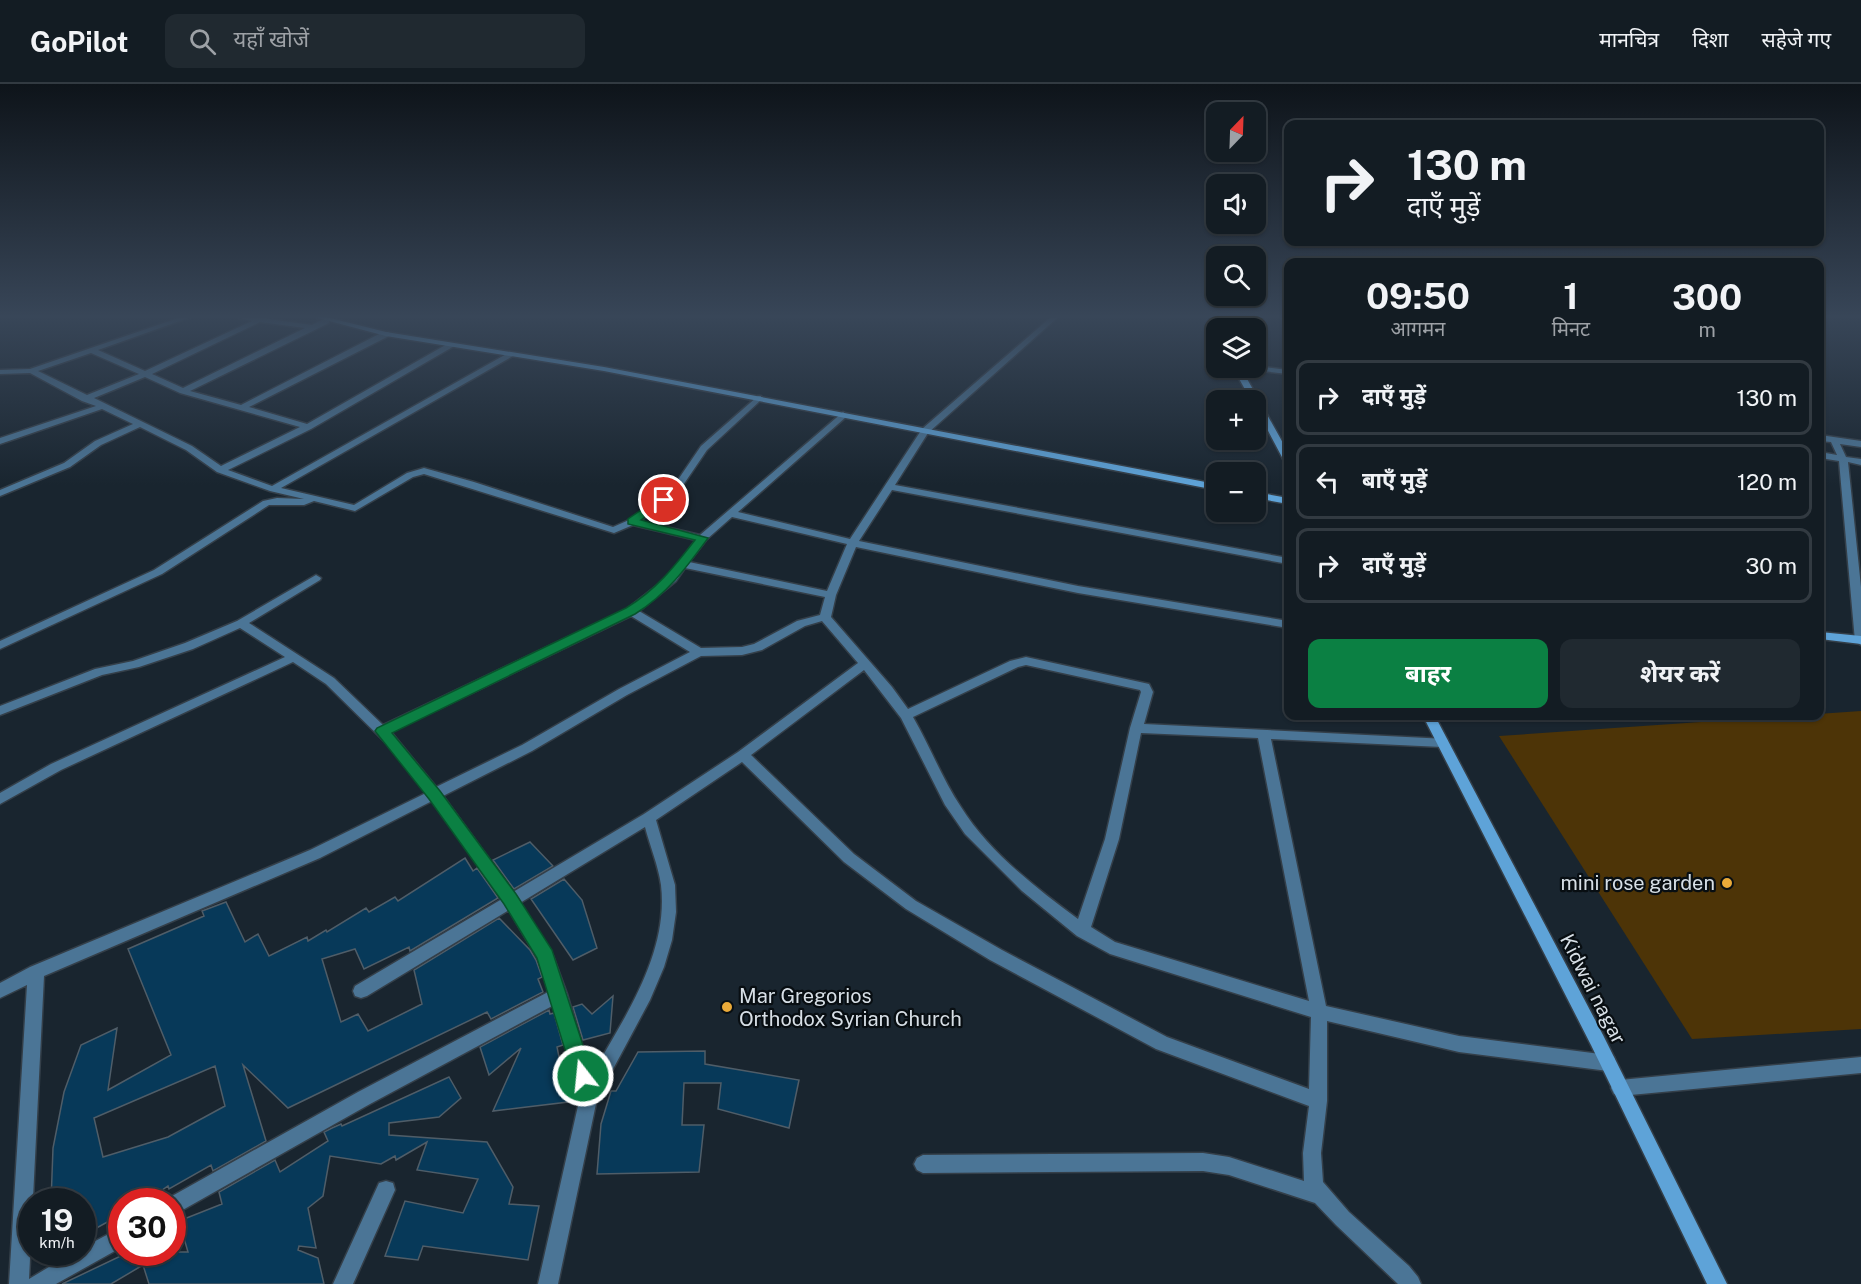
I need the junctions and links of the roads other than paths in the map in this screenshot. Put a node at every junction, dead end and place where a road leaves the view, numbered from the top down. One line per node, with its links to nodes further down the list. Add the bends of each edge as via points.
1 (35, 373): 13 (street)
2 (140, 373): 10 (street)
3 (148, 373): 10 (street)
4 (219, 373): 11 (street)
5 (310, 373): 15 (street)
6 (403, 373): 19 (street)
7 (477, 373): 32 (street)
8 (617, 373): 12 (street)
9 (991, 373): 20 (street)
10 (144, 375): 11 (street); 13 (street)
11 (183, 391): 15 (street)
12 (758, 398): 16 (street); 38 (street, via 704,448 674,492)
13 (85, 399): 14 (street)
14 (100, 407): 18 (street); 23 (street)
15 (241, 408): 19 (street)
16 (843, 415): 20 (street); 37 (street)
17 (1266, 420): 25 (street)
18 (138, 425): 29 (street, via 189,448); 33 (street, via 93,446 67,465)
19 (308, 427): 29 (street)
20 (925, 431): 30 (street); 31 (street)
21 (1824, 439): 22 (street)
22 (1834, 440): 24 (street); 27 (street)
23 (0, 441)
24 (1861, 444)
25 (1284, 452)
26 (1824, 456): 27 (street)
27 (1843, 459): 28 (street); 50 (street)
28 (1861, 462)
29 (220, 471): 32 (street)
30 (1206, 485)
31 (888, 486): 40 (street); 41 (street)
32 (273, 489): 35 (street)
33 (0, 493)
34 (1266, 497): 36 (street)
35 (313, 499): 38 (street, via 355,508 423,471 610,529 618,530); 51 (street, via 294,503 270,501 158,572)
36 (1284, 500)
37 (730, 513): 39 (street); 40 (street)
38 (632, 522): 39 (street)
39 (702, 538): 42 (street)
40 (852, 544): 44 (street); 48 (street, via 1178,608)
41 (1284, 560)
42 (682, 564): 44 (street); 45 (street, via 672,579)
43 (316, 578): 47 (street)
44 (831, 595): 46 (street)
45 (631, 611): 52 (street); 59 (street)
46 (825, 617): 52 (street, via 801,623 758,647); 54 (street)
47 (241, 623): 53 (street); 55 (street, via 189,646 99,672)
48 (1284, 624)
49 (1824, 636): 50 (street)
50 (1861, 640)
51 (0, 645)
52 (699, 652): 63 (street)
53 (293, 658): 59 (street, via 330,681); 64 (street, via 56,767)
54 (864, 664): 56 (street); 62 (street)
55 (0, 711)
56 (906, 715): 58 (street, via 1026,661 1145,687 1147,692); 67 (street, via 957,813 982,844)
57 (1431, 720): 61 (street, Kidwai nagar)
58 (1136, 728): 60 (street); 67 (street, via 1112,839)
59 (382, 731): 63 (street)
60 (1264, 736): 61 (street); 72 (street)
61 (1442, 742): 73 (street, Kidwai nagar)
62 (743, 755): 65 (street); 77 (street, via 849,858 910,905 1162,1043)
63 (435, 795): 66 (street); 68 (street, via 315,854)
64 (0, 799)
65 (649, 818): 66 (street); 76 (street, via 668,885 668,923 651,980)
66 (510, 899): 70 (street); 71 (street, via 545,956)
67 (1082, 931): 72 (street, via 1132,955)
68 (36, 972): 69 (street); 83 (street)
69 (0, 991)
70 (361, 991)
71 (559, 994): 76 (street); 81 (street, via 363,1098)
72 (1319, 1012): 73 (street, via 1460,1044); 77 (street)
73 (1608, 1063): 75 (street, Kidwai nagar)
74 (1861, 1065): 75 (street)
75 (1620, 1088): 88 (street, Kidwai nagar)
76 (589, 1096): 86 (street)
77 (1318, 1101): 80 (street, via 1313,1174)
78 (923, 1164): 80 (street, via 1203,1162 1229,1166)
79 (386, 1190): 85 (street)
80 (1319, 1195): 87 (street, via 1389,1259)
81 (186, 1199)
82 (108, 1244): 84 (street)
83 (19, 1284)
84 (37, 1284)
85 (343, 1284)
86 (548, 1284)
87 (1410, 1284)
88 (1717, 1284)

